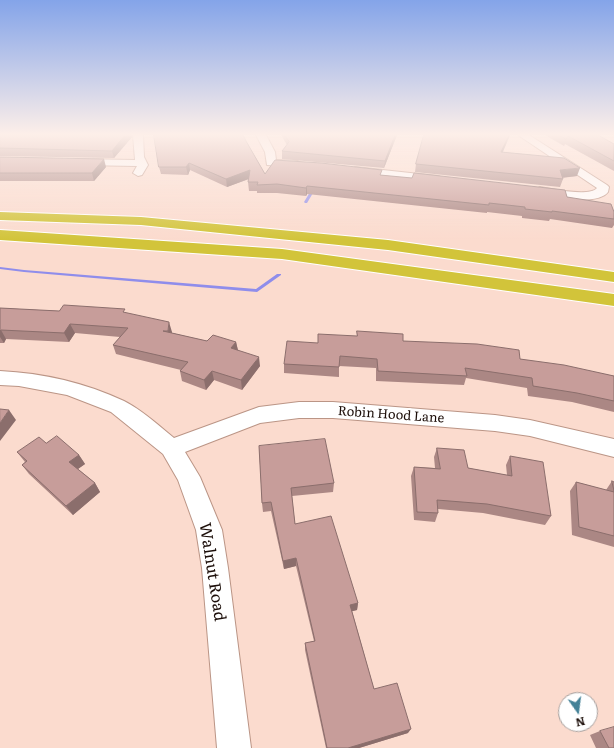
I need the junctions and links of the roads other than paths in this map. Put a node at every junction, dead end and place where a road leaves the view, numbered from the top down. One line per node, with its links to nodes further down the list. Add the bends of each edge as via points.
1 (141, 170): 4 (street)
2 (353, 170): 5 (street)
3 (577, 170): 7 (street, via 603,187)
4 (136, 175)
5 (446, 180)
6 (530, 190): 7 (street, via 587,195)
7 (602, 192): 8 (street)
8 (614, 196)
9 (0, 216): 11 (highway, via 141,221 380,244)
10 (0, 235): 12 (highway, via 282,254)
11 (614, 278)
12 (614, 300)
13 (0, 378): 14 (street, Walnut Road, via 70,388 118,407)
14 (171, 448): 15 (street, Robin Hood Lane, via 259,415 299,410 334,410 495,423 530,428); 16 (street, Walnut Road, via 188,477 209,530)
15 (614, 448)
16 (234, 748)

